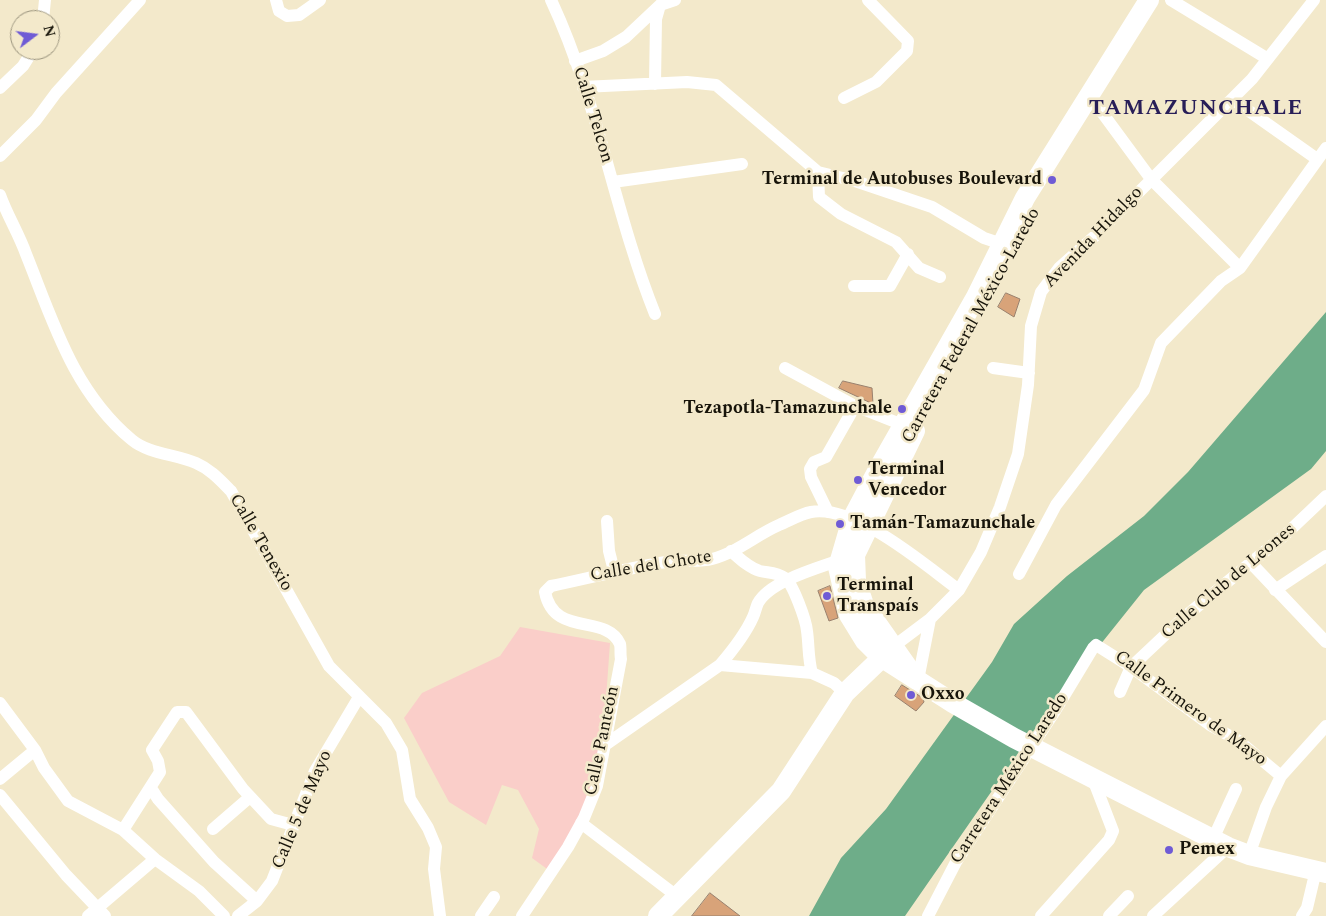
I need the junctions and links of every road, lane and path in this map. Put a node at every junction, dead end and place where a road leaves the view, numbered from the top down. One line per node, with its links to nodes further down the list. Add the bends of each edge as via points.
1 (140, 0): 22 (street, via 62,85 36,120)
2 (276, 0): 3 (street, via 279,11 287,16 299,15)
3 (320, 0)
4 (552, 0): 14 (street, Calle Telcon)
5 (676, 0): 11 (street)
6 (868, 0): 18 (street, via 908,41 909,46 876,82)
7 (1149, 0): 20 (main road, Carretera Federal México-Laredo)
8 (1164, 0): 20 (main road, Carretera Federal México-Laredo)
9 (1171, 0): 13 (street)
10 (1314, 0): 13 (street, Avenida Hidalgo)
11 (660, 4): 14 (street, via 626,37); 15 (street, via 656,19)
12 (27, 60): 17 (street)
13 (1268, 60): 19 (street, Avenida Hidalgo)
14 (576, 62): 16 (street, Calle Telcon)
15 (655, 84): 16 (street); 25 (street, via 687,82 716,85)
16 (583, 87): 27 (street, Calle Telcon)
17 (0, 88)
18 (844, 98)
19 (1232, 99): 23 (street); 26 (street, Avenida Hidalgo)
20 (1093, 102): 26 (street); 29 (main road, Carretera Federal México-Laredo, via 1026,198); 34 (main road, Carretera Federal México-Laredo, via 1052,180)
21 (1326, 148): 23 (street)
22 (0, 156)
23 (1318, 159): 31 (street)
24 (742, 164): 27 (street)
25 (818, 172): 29 (street, via 856,181 932,207 984,238); 30 (street, via 819,197 841,214 896,242)
26 (1151, 179): 31 (street); 38 (street, Avenida Hidalgo, via 1059,268 1040,292 1031,326)
27 (613, 182): 35 (street, Calle Telcon, via 626,233)
28 (0, 195): 65 (street, Calle Tenexio, via 68,360 89,392 133,441 196,463 214,474 231,491 329,666)
29 (1002, 244): 34 (main road, Carretera Federal México-Laredo)
30 (908, 254): 32 (street, via 920,268); 33 (street, via 890,286)
31 (1240, 268): 50 (street, via 1221,281 1161,343 1144,390 1056,505)
32 (940, 276)
33 (854, 286)
34 (980, 299): 40 (main road, Carretera Federal México-Laredo); 44 (main road, Carretera Federal México-Laredo, via 902,455)
35 (655, 314)
36 (784, 368): 39 (street)
37 (994, 368): 38 (street)
38 (1028, 373): 52 (street, Avenida Hidalgo, via 1018,454 981,552)
39 (855, 406): 40 (street); 42 (street, via 826,456 814,462 810,469)
40 (903, 425): 44 (main road, Carretera Federal México-Laredo)
41 (1326, 496): 48 (street, Calle Club de Leones)
42 (828, 512): 44 (street, Calle del Chote); 45 (street, Calle del Chote, via 810,512 762,532)
43 (607, 521): 49 (street)
44 (860, 523): 47 (main road, Carretera Federal México-Laredo); 52 (street, Calle del Chote, via 910,553); 58 (main road, Carretera Federal México-Laredo, via 855,554 856,581)
45 (731, 551): 49 (street, Calle del Chote, via 711,559 670,561); 51 (street, via 761,572 769,571)
46 (1326, 556): 53 (street)
47 (840, 560): 51 (street); 58 (main road, Carretera Federal México-Laredo, via 838,567 849,615 865,641)
48 (1250, 563): 53 (street); 60 (street, Calle Club de Leones)
49 (614, 570): 54 (street, Calle del Chote, via 551,586)
50 (1019, 574)
51 (787, 579): 59 (street, via 759,602 740,640); 61 (street, via 807,630)
52 (959, 590): 55 (street, Avenida Hidalgo)
53 (1275, 590): 56 (street)
54 (544, 592): 68 (street, Calle Panteón, via 546,602 566,621 587,624 612,634 620,645 621,660)
55 (930, 619): 58 (street, Avenida Hidalgo); 62 (street)
56 (1326, 642)
57 (1096, 645): 60 (street, Calle Primero de Mayo); 96 (street, Carretera México Laredo, via 956,862)
58 (887, 651): 62 (main road, Carretera Federal México-Laredo); 64 (main road)
59 (720, 665): 61 (street); 68 (street)
60 (1131, 667): 63 (street); 70 (street, Calle Primero de Mayo, via 1178,703 1238,741)
61 (812, 673): 64 (street, via 834,683)
62 (916, 679): 71 (main road, Carretera Federal México-Laredo, via 953,703)
63 (1120, 692)
64 (845, 693): 87 (main road, via 781,791)
65 (359, 697): 78 (street, Calle 5 de Mayo, via 316,771); 92 (street, Calle Tenexio, via 386,723 402,750 410,799 436,848 434,869)
66 (0, 703): 69 (street)
67 (1326, 726): 70 (street)
68 (605, 745): 77 (street, Calle Panteón, via 597,786)
69 (35, 750): 72 (street); 80 (street, via 68,801)
70 (1281, 776): 82 (street)
71 (1088, 777): 81 (main road); 97 (street, via 1113,831 1109,840)
72 (0, 779)
73 (151, 788): 76 (street, via 160,772 152,750 181,710 186,712); 80 (street); 88 (street, via 214,862)
74 (1236, 789): 81 (street)
75 (0, 795): 89 (street)
76 (250, 797): 78 (street, via 271,819); 79 (street)
77 (581, 823): 87 (street); 94 (street, Calle Panteón)
78 (293, 825): 88 (street, Calle 5 de Mayo, via 272,881)
79 (213, 829)
80 (123, 830): 83 (street)
81 (1221, 843): 82 (main road); 99 (street)
82 (1249, 855): 84 (main road)
83 (156, 859): 89 (street); 90 (street, via 199,891)
84 (1321, 871): 100 (street)
85 (1128, 896): 98 (street)
86 (494, 897): 93 (street)
87 (678, 897): 95 (main road)
88 (257, 900): 91 (street, Calle 5 de Mayo)
89 (97, 913)
90 (224, 916)
91 (238, 916)
92 (440, 916)
93 (481, 916)
94 (522, 916)
95 (658, 916)
96 (928, 916)
97 (1041, 916)
98 (1110, 916)
99 (1154, 916)
100 (1302, 916)

